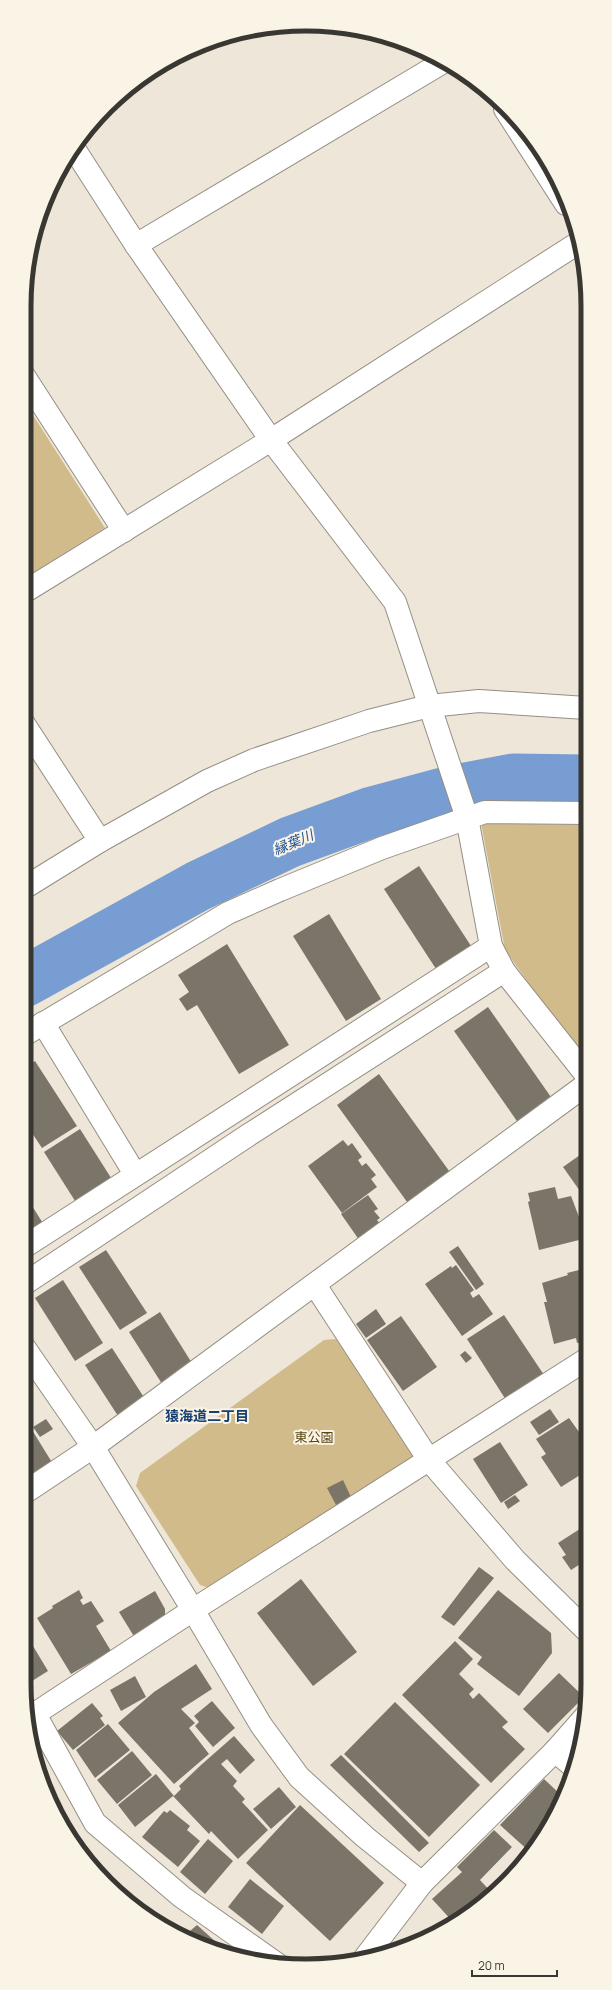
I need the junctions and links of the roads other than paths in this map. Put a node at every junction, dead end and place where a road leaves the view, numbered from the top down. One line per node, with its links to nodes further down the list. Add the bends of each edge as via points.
1 (438, 65): 5 (street)
2 (525, 141): 4 (street)
3 (77, 153): 5 (street)
4 (551, 180)
5 (136, 245): 8 (street)
6 (574, 245): 8 (street)
7 (31, 387): 9 (street)
8 (271, 440): 9 (street); 11 (street, via 395,602)
9 (124, 531): 10 (street)
10 (31, 588)
11 (429, 706): 12 (street, via 479,701); 14 (street); 16 (street, via 369,721 254,760 200,785)
12 (581, 708)
13 (31, 735): 16 (street)
14 (464, 812): 15 (street); 18 (street); 20 (street, via 228,913)
15 (581, 813)
16 (100, 841): 17 (street)
17 (31, 884)
18 (491, 946): 19 (street); 24 (street)
19 (504, 971): 22 (street); 26 (street, via 247,1136)
20 (43, 1023): 21 (street); 24 (street)
21 (31, 1031)
22 (581, 1068)
23 (581, 1088): 27 (street)
24 (135, 1174): 25 (street)
25 (31, 1242)
26 (31, 1279)
27 (315, 1285): 30 (street); 31 (street)
28 (31, 1357): 30 (street)
29 (581, 1363): 31 (street)
30 (93, 1447): 32 (street); 33 (street)
31 (429, 1460): 33 (street); 34 (street, via 515,1560)
32 (31, 1488)
33 (194, 1610): 35 (street); 40 (street, via 261,1725 299,1777 365,1837)
34 (581, 1625)
35 (33, 1716)
36 (33, 1720): 42 (street, via 95,1823 182,1897)
37 (578, 1725): 38 (street)
38 (555, 1751): 39 (street); 40 (street)
39 (569, 1763)
40 (422, 1883): 41 (street)
41 (370, 1952)
42 (265, 1956)

